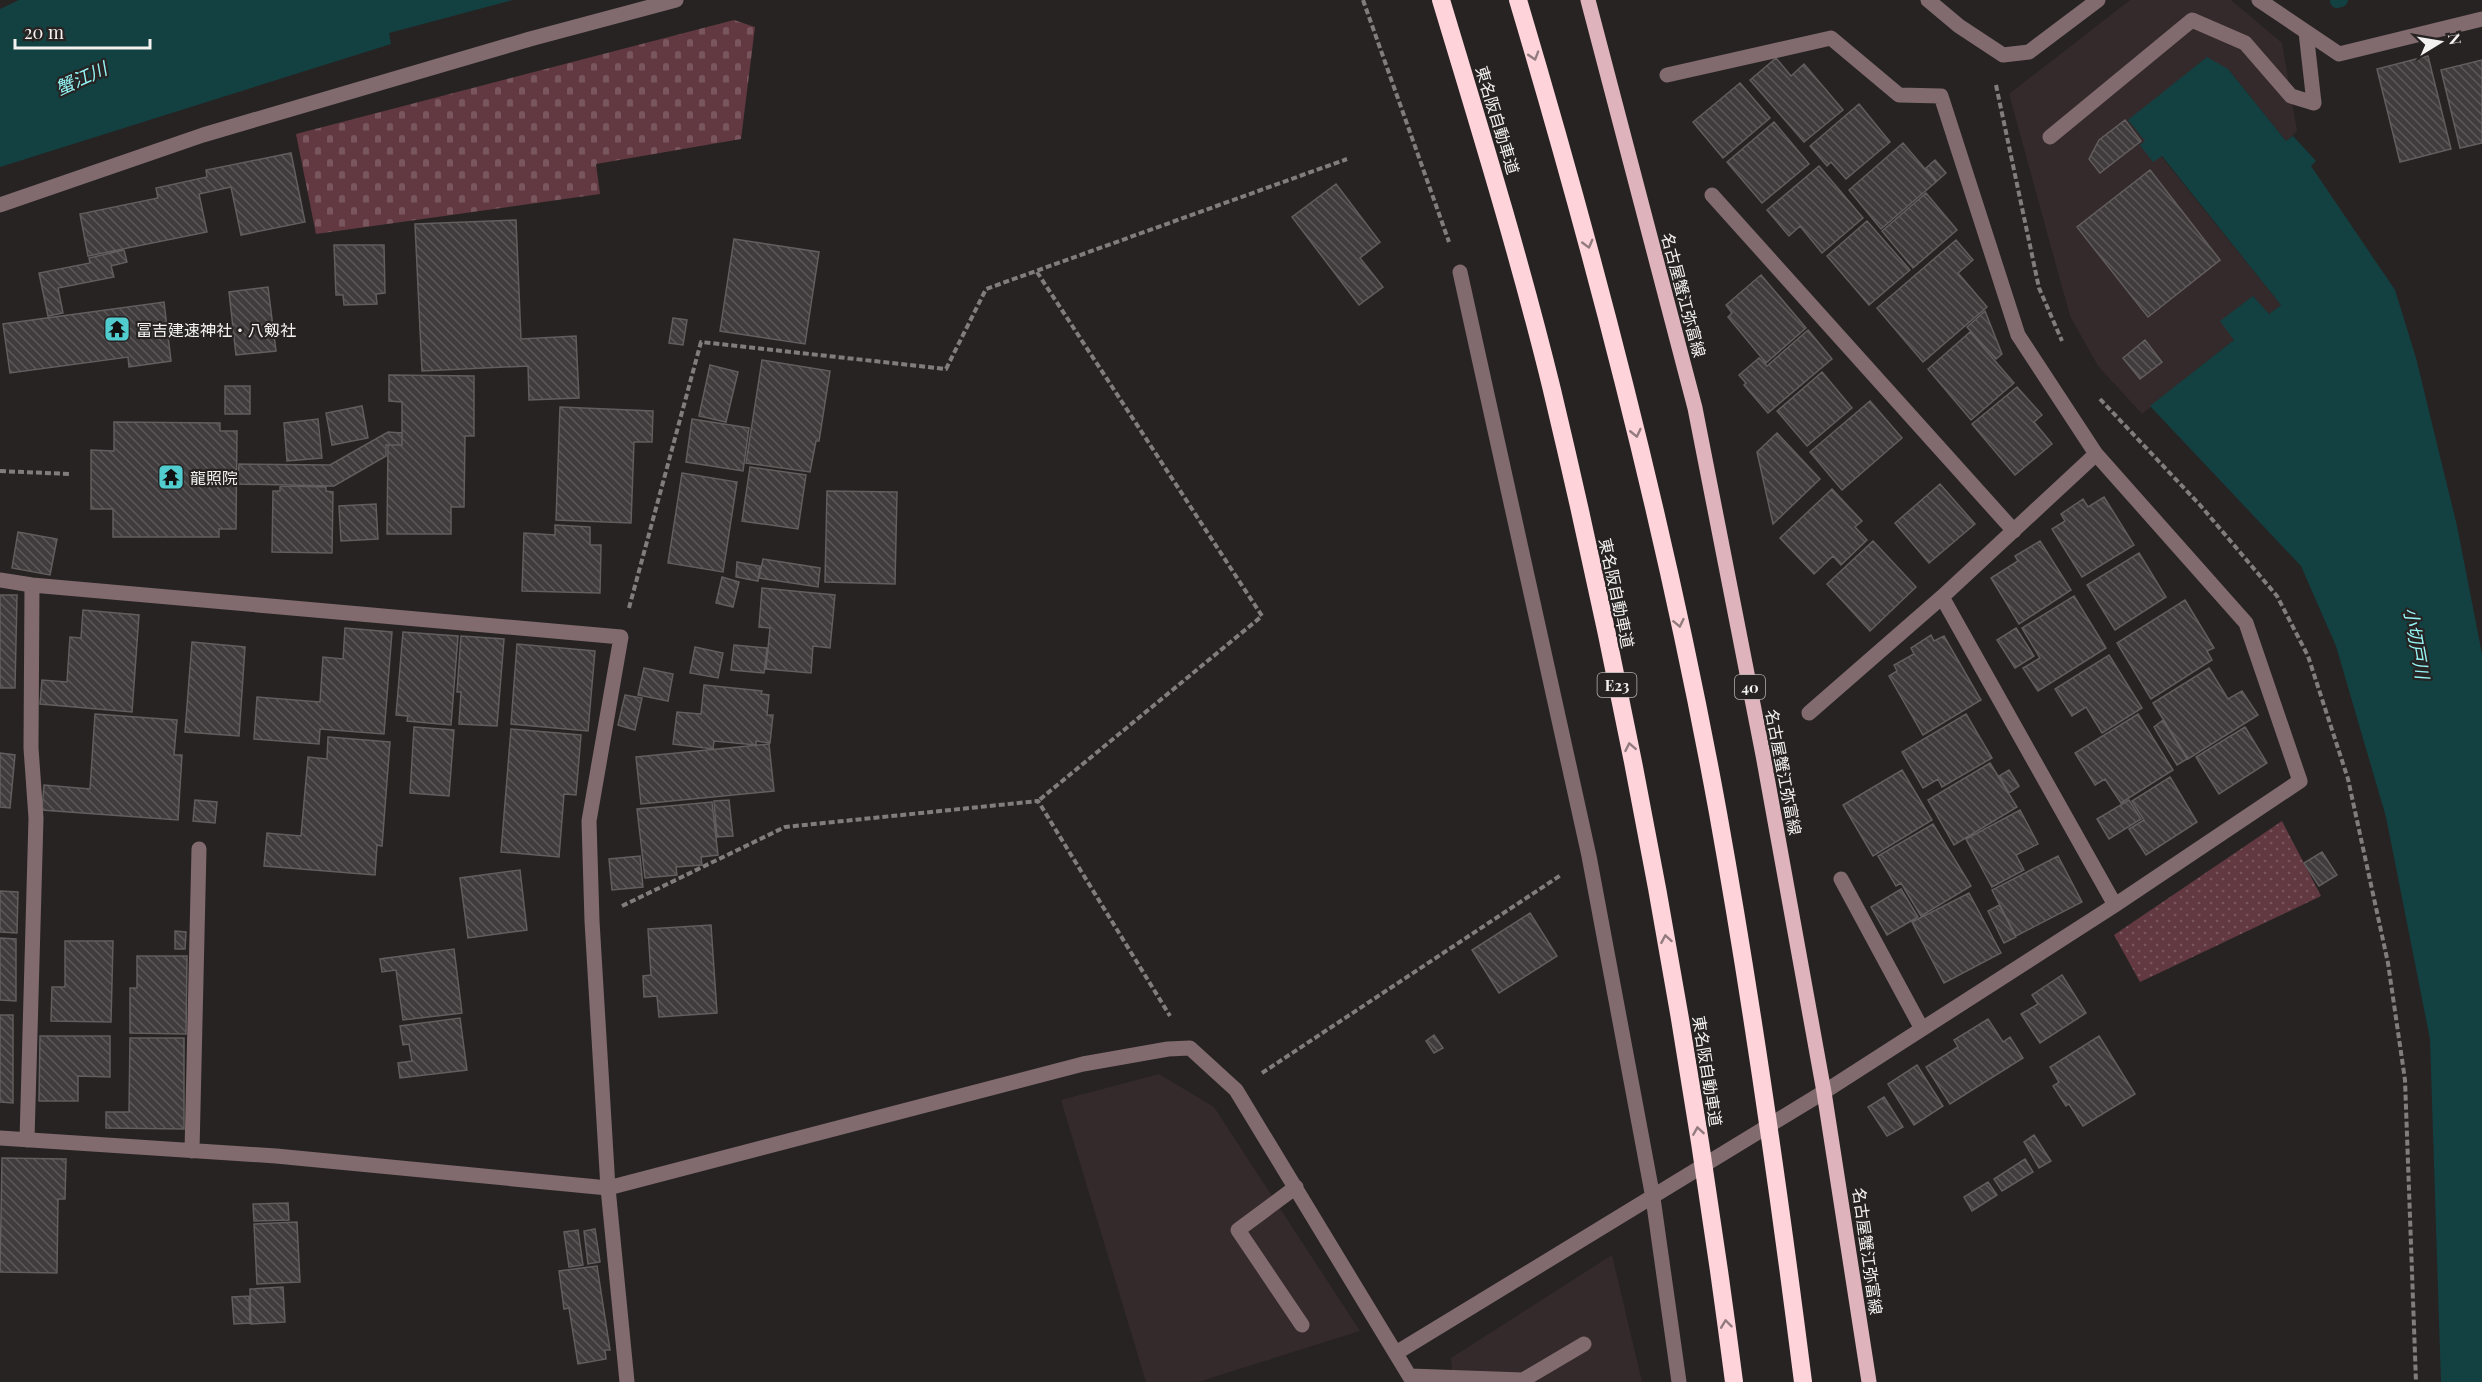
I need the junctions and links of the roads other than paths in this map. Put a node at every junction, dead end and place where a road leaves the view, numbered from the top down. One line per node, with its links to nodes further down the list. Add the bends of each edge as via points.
1 (676, 0): 13 (street, via 203,135)
2 (1442, 0): 38 (highway, 東名阪自動車道 / E23, one-way to 2, bridge, via 1688,1063 1603,613 1551,387)
3 (1518, 0): 39 (highway, one-way to 39, bridge, via 1619,359 1676,608 1718,812 1758,1054)
4 (1588, 0): 25 (main road, 名古屋蟹江弥富線 / 40, via 1695,408 1764,755)
5 (1928, 0): 6 (street, via 2003,55 2029,52)
6 (2098, 0)
7 (2259, 0): 9 (street)
8 (2482, 19): 9 (street, via 2339,54)
9 (2306, 32): 11 (street, via 2314,103 2291,96 2245,43 2192,20)
10 (1666, 75): 15 (street, via 1831,38 1899,95 1941,96 2018,335)
11 (2050, 137)
12 (1712, 195): 16 (street)
13 (0, 205)
14 (1460, 272): 31 (street, via 1589,856)
15 (2096, 454): 16 (street); 23 (street, via 2246,623 2300,781)
16 (2014, 531): 19 (street)
17 (0, 580): 18 (street)
18 (32, 585): 27 (street, via 31,748 36,818); 29 (street, via 621,638 589,820)
19 (1942, 597): 20 (street); 23 (street)
20 (1809, 713)
21 (199, 849): 28 (street)
22 (1841, 879): 24 (street)
23 (2115, 905): 24 (street)
24 (1922, 1029): 25 (street)
25 (1824, 1092): 31 (street); 40 (main road, 名古屋蟹江弥富線 / 40)
26 (0, 1138): 27 (street)
27 (27, 1140): 28 (street)
28 (192, 1151): 29 (street)
29 (608, 1188): 30 (street, via 1083,1064 1190,1048 1236,1090); 36 (street)
30 (1296, 1188): 32 (street, via 1238,1230); 34 (street)
31 (1653, 1198): 34 (street); 37 (street)
32 (1302, 1325)
33 (1584, 1344): 35 (street, via 1523,1380)
34 (1396, 1353): 35 (street)
35 (1412, 1379)
36 (627, 1382)
37 (1678, 1382)
38 (1734, 1382)
39 (1803, 1382)
40 (1869, 1382)

